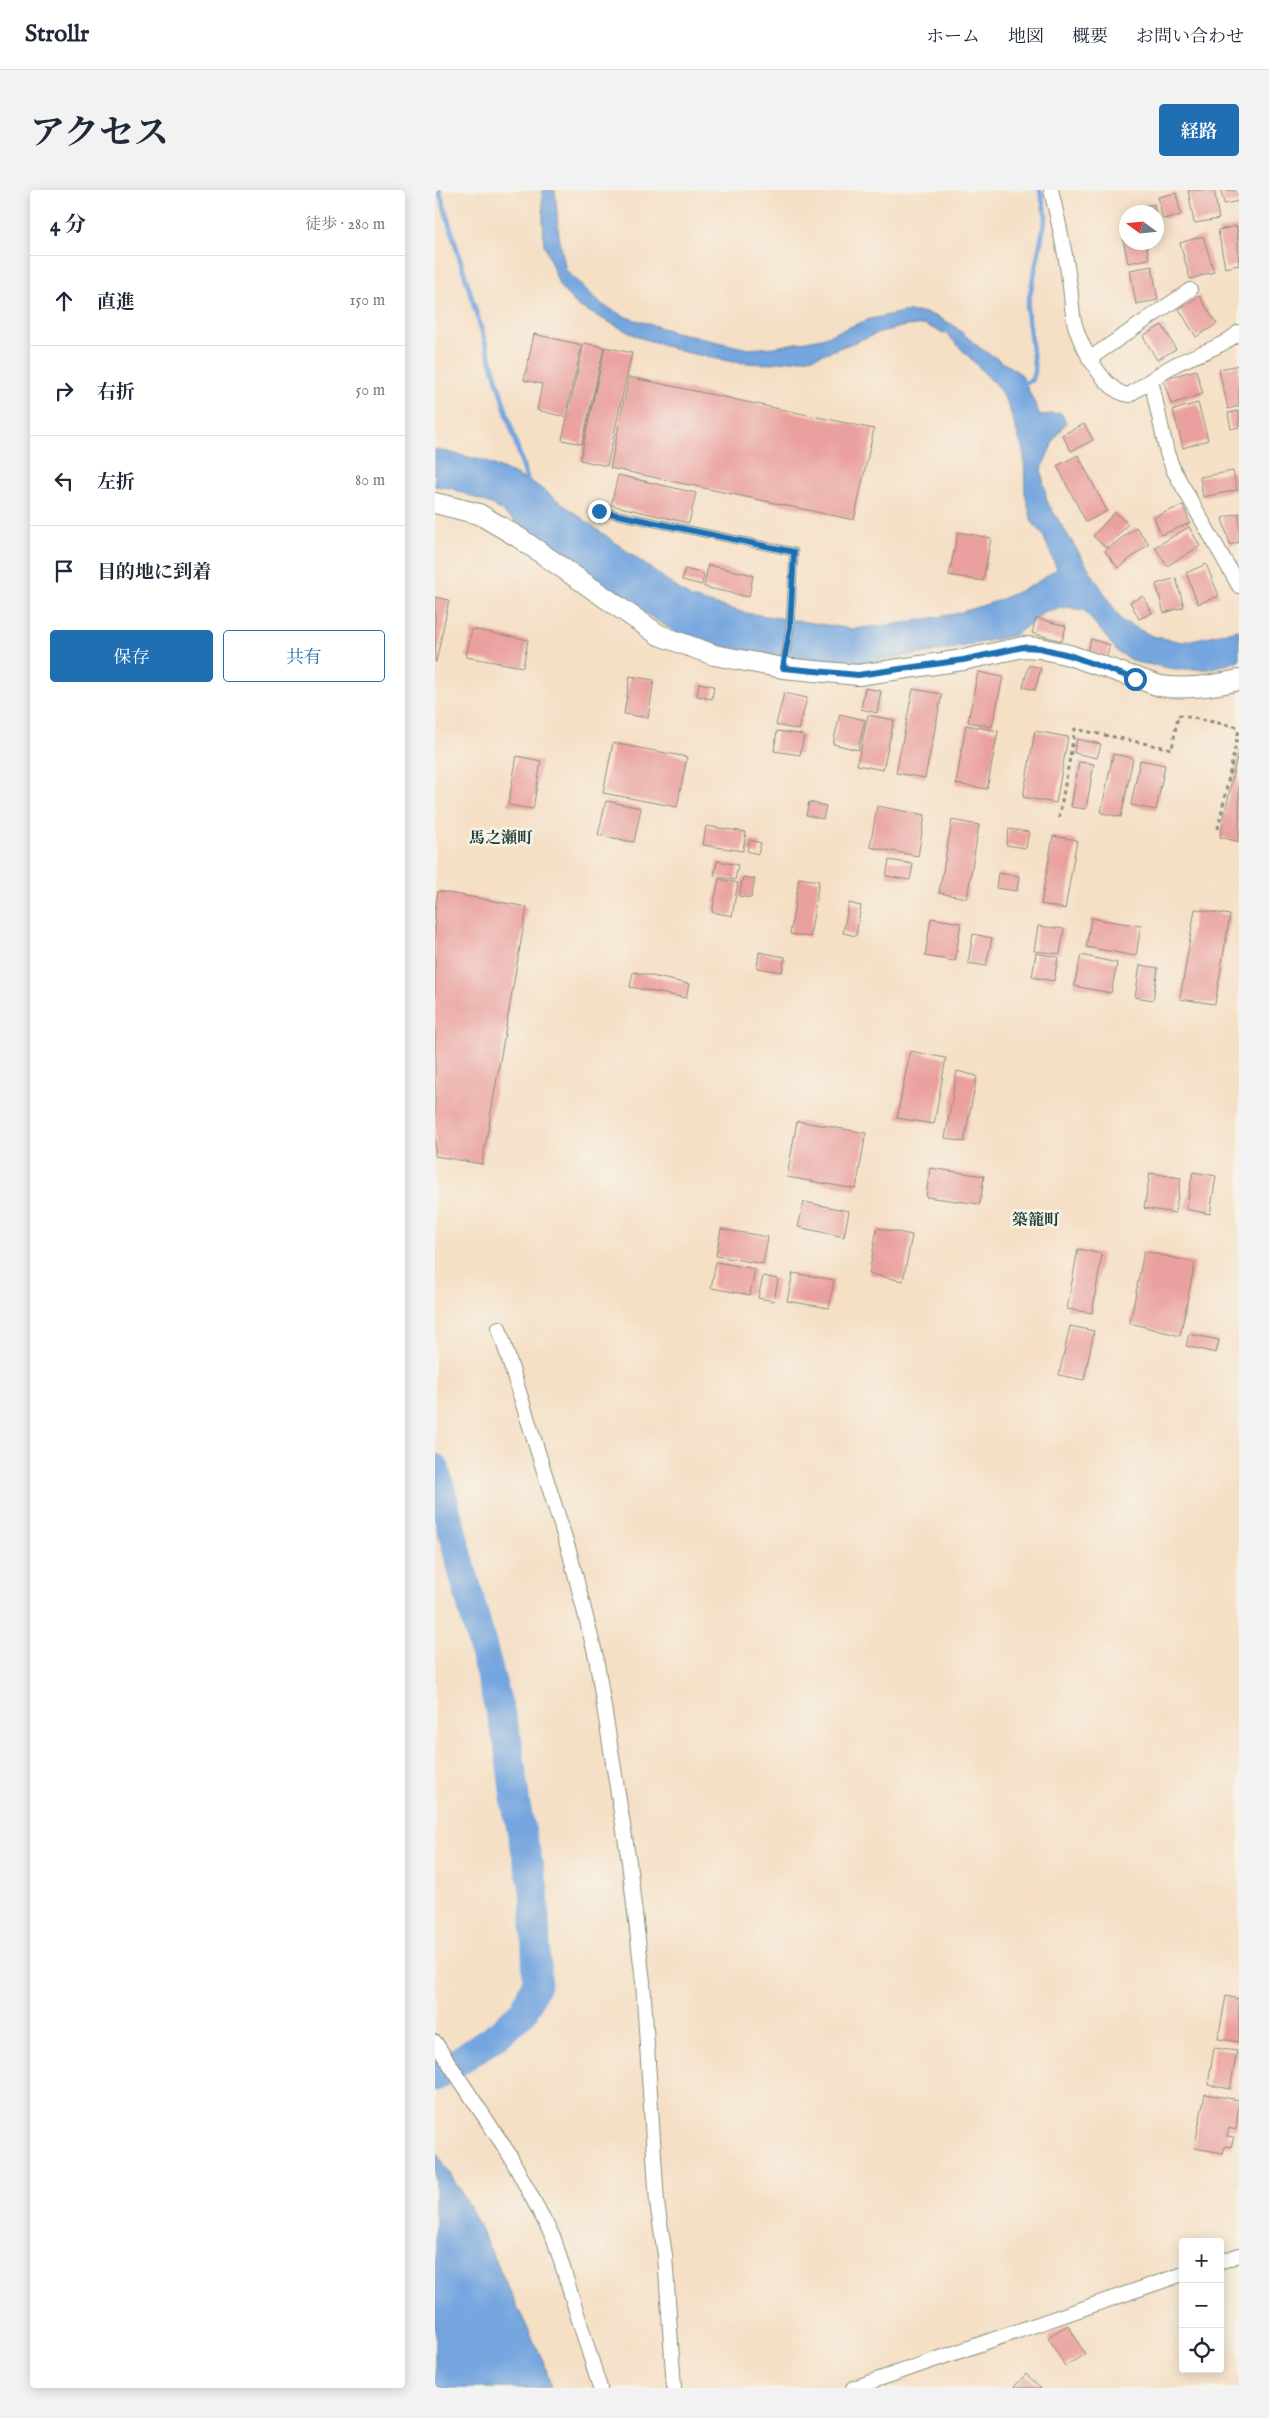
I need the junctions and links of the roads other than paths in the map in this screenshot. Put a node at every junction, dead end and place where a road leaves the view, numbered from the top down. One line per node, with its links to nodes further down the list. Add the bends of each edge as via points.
1 (1051, 190): 4 (street, via 1074,323)
2 (1190, 290): 4 (street)
3 (1239, 332): 5 (street, via 1207,351 1175,364)
4 (1089, 358): 5 (street, via 1122,394 1129,395)
5 (1151, 380): 8 (street, via 1174,471)
6 (435, 503): 9 (street, via 479,514 518,537 659,635 714,656)
7 (599, 511): 9 (lane, via 794,552 790,627)
8 (1239, 586)
9 (784, 665): 10 (street, via 858,675 963,660 1023,647 1069,655 1173,688)
10 (1239, 680)
11 (499, 1328): 17 (street, via 570,1554 598,1667 629,1862 643,1982 657,2203 665,2255)
12 (435, 2042): 16 (street, via 509,2154 553,2238)
13 (1239, 2255): 14 (street)
14 (1224, 2261)
15 (1179, 2275): 18 (street)
16 (600, 2388)
17 (674, 2388)
18 (853, 2388)

